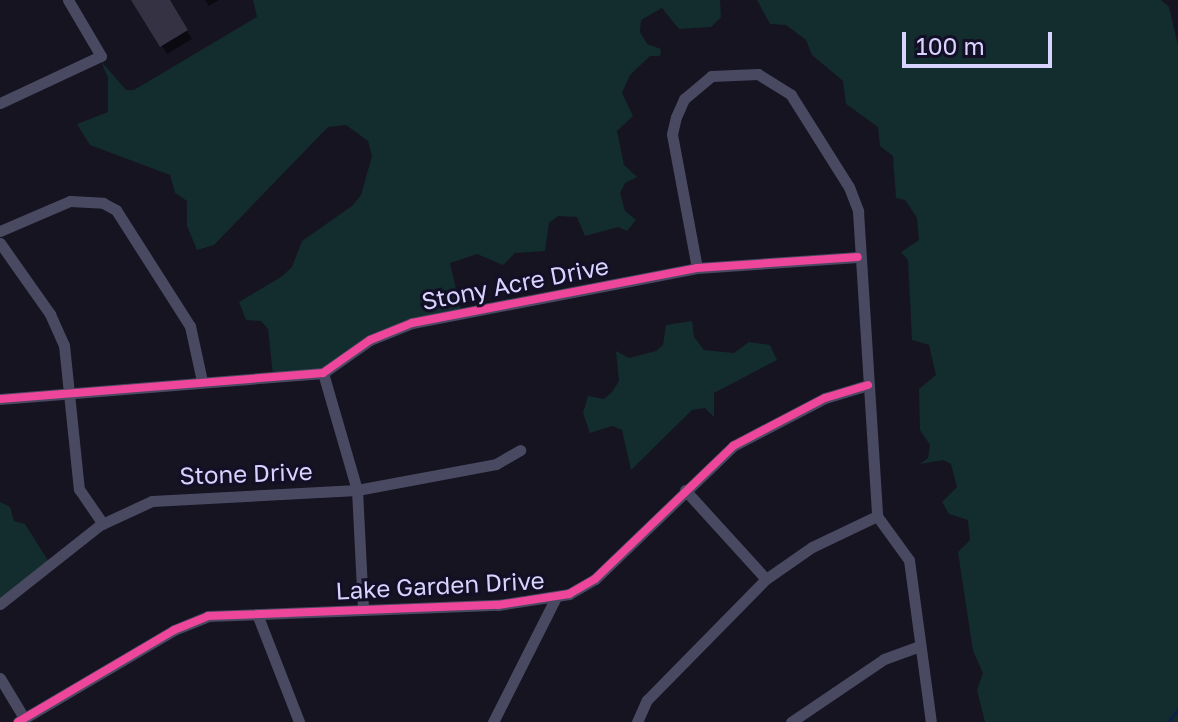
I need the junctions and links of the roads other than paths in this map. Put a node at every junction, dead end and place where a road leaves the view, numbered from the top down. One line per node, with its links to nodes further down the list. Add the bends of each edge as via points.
1 (68, 0): 2 (street, via 101,56)
2 (0, 103)
3 (0, 231): 8 (street, via 70,201 103,203 116,210 190,326)
4 (0, 243): 10 (street, via 58,329)
5 (858, 257): 6 (street, Stony Acre Drive); 6 (street, via 858,211 849,187 791,95 770,78 733,72 711,76 684,99 672,134); 9 (street)
6 (697, 268): 7 (street, Stony Acre Drive, via 412,323 370,340)
7 (323, 373): 8 (street); 13 (street)
8 (202, 381): 10 (street)
9 (868, 385): 14 (street, Lake Garden Drive, via 825,398 733,446); 15 (street)
10 (71, 394): 11 (street); 16 (street, via 79,489)
11 (0, 399)
12 (520, 450): 13 (street, Stone Drive, via 496,464)
13 (357, 490): 16 (street, Stone Drive, via 167,498); 20 (street)
14 (685, 490): 17 (street); 18 (street, Lake Garden Drive, via 589,584)
15 (877, 516): 17 (street, via 812,547); 22 (street, via 909,560)
16 (103, 524): 19 (street, Stone Drive)
17 (766, 579): 27 (street, via 647,700)
18 (555, 599): 20 (street, Lake Garden Drive); 26 (street)
19 (0, 604)
20 (363, 609): 21 (street, Lake Garden Drive)
21 (257, 614): 24 (street, Lake Garden Drive, via 194,620); 25 (street)
22 (920, 646): 28 (street, via 884,659); 29 (street)
23 (0, 678): 24 (street)
24 (21, 720)
25 (299, 722)
26 (493, 722)
27 (637, 722)
28 (791, 722)
29 (931, 722)

